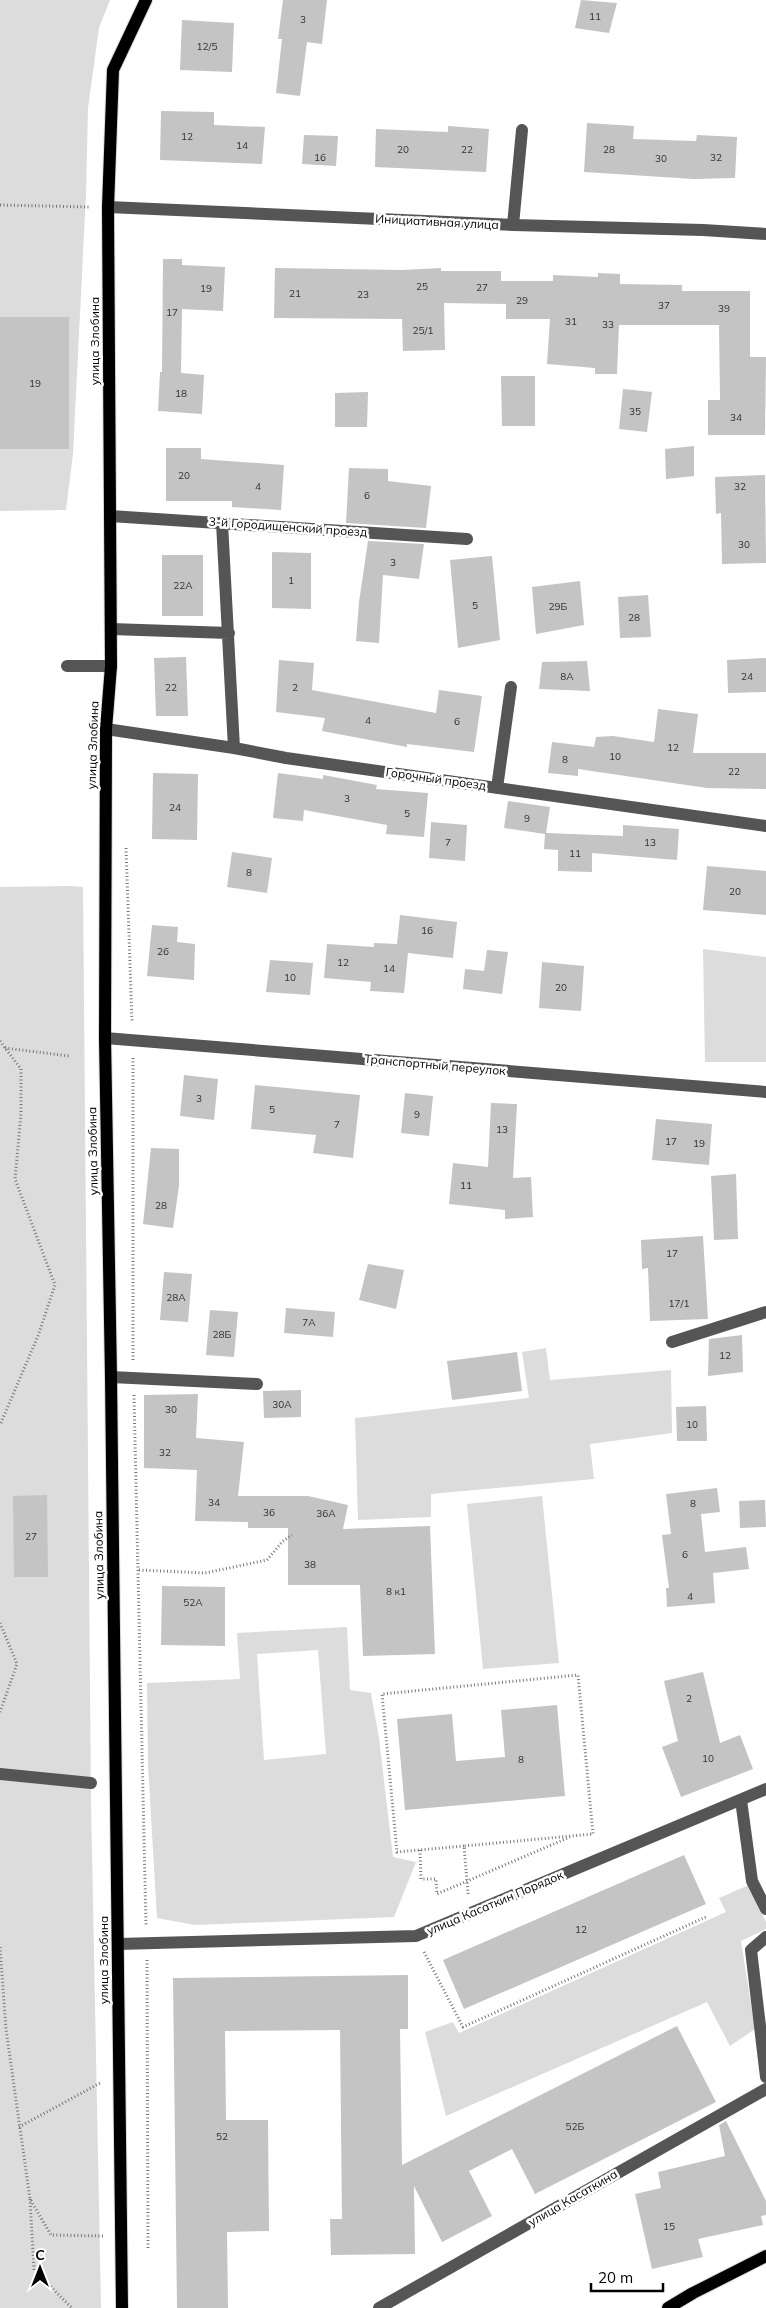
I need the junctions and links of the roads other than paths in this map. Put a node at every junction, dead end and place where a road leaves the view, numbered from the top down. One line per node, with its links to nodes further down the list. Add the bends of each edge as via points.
1 (146, 0): 3 (main road, улица Злобина, via 113,70)
2 (522, 130): 4 (street)
3 (108, 207): 4 (street, Инициативная улица); 6 (main road, улица Злобина)
4 (513, 225): 5 (street, Инициативная улица)
5 (766, 234)
6 (110, 516): 7 (street, 3-й Городищенский проезд); 9 (main road, улица Злобина)
7 (222, 523): 8 (street, 3-й Городищенский проезд); 10 (street)
8 (468, 539)
9 (111, 629): 10 (street); 12 (main road, улица Злобина)
10 (229, 632): 15 (street)
11 (67, 666): 12 (street)
12 (112, 666): 14 (main road, улица Злобина)
13 (511, 687): 16 (street)
14 (106, 729): 15 (street, Горочный проезд); 18 (main road, улица Злобина)
15 (234, 748): 16 (street, Горочный проезд)
16 (497, 788): 17 (street, Горочный проезд)
17 (766, 826)
18 (105, 1038): 19 (street, Транспортный переулок); 22 (main road, улица Злобина)
19 (766, 1092)
20 (766, 1312): 21 (street)
21 (672, 1342)
22 (112, 1377): 23 (street); 30 (main road, улица Злобина)
23 (257, 1384)
24 (0, 1774): 25 (street)
25 (91, 1783)
26 (766, 1789): 27 (street, улица Касаткин Порядок)
27 (741, 1800): 28 (street, via 752,1881); 30 (street, улица Касаткин Порядок, via 416,1936)
28 (766, 1909)
29 (766, 1937): 31 (street, via 751,1950)
30 (118, 1944): 34 (main road, улица Злобина)
31 (766, 2077)
32 (766, 2089): 35 (street, улица Касаткина)
33 (766, 2256): 36 (main road)
34 (122, 2308)
35 (379, 2308)
36 (668, 2308)

